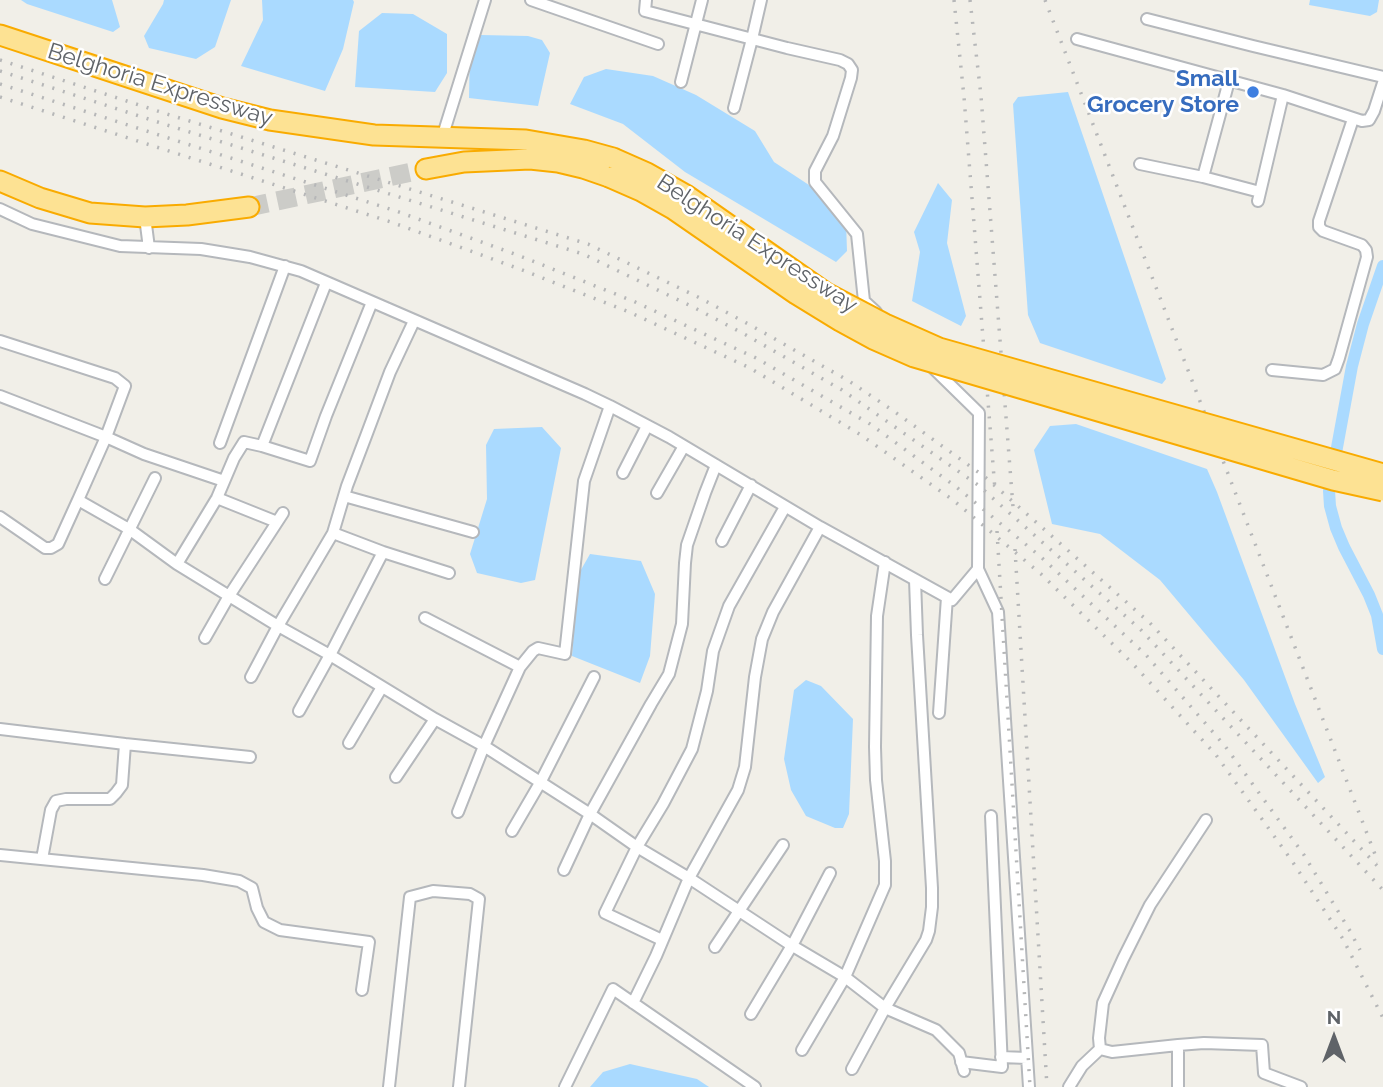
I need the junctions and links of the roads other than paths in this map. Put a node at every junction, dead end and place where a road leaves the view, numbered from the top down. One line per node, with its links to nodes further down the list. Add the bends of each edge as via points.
1 (485, 0): 19 (street)
2 (531, 0): 11 (street)
3 (646, 0): 7 (street, via 645,11)
4 (702, 0): 7 (street)
5 (761, 0): 9 (street)
6 (1147, 19): 12 (street)
7 (696, 24): 9 (street); 14 (street)
8 (0, 35): 19 (highway, Belghoria Expressway, via 270,120 374,135)
9 (752, 39): 17 (street); 63 (street, via 840,60 852,70 815,181 857,234 864,301 979,413)
10 (1077, 39): 13 (street)
11 (658, 44)
12 (1383, 77)
13 (1229, 81): 16 (street); 23 (street)
14 (681, 82)
15 (1383, 83): 18 (street, via 1371,116)
16 (1283, 95): 18 (street); 23 (street, via 1259,197)
17 (734, 108)
18 (1353, 119): 34 (street, via 1319,221 1322,231 1362,246 1367,257 1339,358 1335,369 1323,375)
19 (442, 138): 21 (highway, Belghoria Expressway, via 526,140 584,150)
20 (1140, 164): 23 (street)
21 (611, 168): 22 (highway, Belghoria Expressway, via 530,159); 44 (highway, Belghoria Expressway, bridge, via 647,173 826,293 939,348); 48 (highway, Belghoria Expressway, bridge, via 786,287 873,339 914,356)
22 (426, 169)
23 (1203, 177)
24 (0, 181): 27 (highway, via 90,213)
25 (250, 206): 27 (highway)
26 (0, 209): 28 (street, via 33,224 82,237)
27 (145, 217): 28 (street)
28 (149, 248): 29 (street, via 201,249)
29 (285, 266): 30 (street); 39 (street)
30 (326, 283): 31 (street); 40 (street)
31 (372, 302): 32 (street); 40 (street, via 310,461)
32 (414, 321): 36 (street); 50 (street)
33 (0, 341): 38 (street, via 115,378 125,386)
34 (1272, 370)
35 (0, 396): 38 (street)
36 (610, 407): 37 (street); 73 (street, via 584,481 565,654 538,648)
37 (647, 426): 41 (street); 43 (street)
38 (106, 437): 46 (street); 52 (street)
39 (220, 443)
40 (262, 446): 46 (street, via 244,442)
41 (684, 446): 42 (street); 49 (street)
42 (716, 466): 47 (street); 88 (street, via 687,545 682,624 669,674)
43 (623, 472)
44 (1383, 474)
45 (155, 478): 56 (street)
46 (224, 481): 51 (street)
47 (751, 485): 53 (street); 59 (street)
48 (1383, 492)
49 (657, 493)
50 (344, 496): 57 (street); 58 (street)
51 (217, 498): 62 (street); 67 (street, via 280,517)
52 (78, 500): 54 (street, via 58,544 51,548); 56 (street)
53 (785, 507): 55 (street); 93 (street, via 729,606 713,651 692,749)
54 (0, 517)
55 (820, 527): 61 (street); 98 (street, via 762,639 738,790)
56 (129, 528): 62 (street); 65 (street)
57 (473, 532)
58 (333, 533): 60 (street); 70 (street)
59 (722, 541)
60 (383, 552): 64 (street); 72 (street)
61 (885, 562): 66 (street); 103 (street, via 877,616 875,747 885,885)
62 (177, 564): 67 (street)
63 (978, 569): 68 (street, via 952,600); 112 (street, via 998,612)
64 (449, 573)
65 (105, 579)
66 (915, 580): 68 (street); 106 (street, via 932,907 926,940)
67 (229, 596): 70 (street); 71 (street)
68 (947, 597): 78 (street)
69 (425, 618): 73 (street)
70 (278, 626): 72 (street); 74 (street)
71 (205, 638)
72 (331, 655): 76 (street); 77 (street)
73 (520, 667): 83 (street)
74 (251, 677)
75 (594, 677): 86 (street)
76 (382, 687): 79 (street); 81 (street)
77 (299, 711)
78 (939, 713)
79 (435, 719): 83 (street); 85 (street)
80 (0, 729): 82 (street)
81 (349, 743)
82 (125, 744): 84 (street); 95 (street, via 122,785 110,799 56,802)
83 (484, 746): 86 (street); 87 (street)
84 (250, 757)
85 (396, 777)
86 (540, 783): 88 (street); 91 (street)
87 (457, 812)
88 (590, 814): 93 (street); 96 (street)
89 (991, 816): 111 (street)
90 (1206, 820): 109 (street, via 1150,905 1103,1003)
91 (512, 831)
92 (783, 845): 99 (street)
93 (637, 847): 98 (street); 100 (street, via 605,913)
94 (0, 855): 95 (street)
95 (42, 859): 104 (street, via 239,881 252,888 264,922 280,930 369,942)
96 (564, 870)
97 (830, 873): 101 (street)
98 (689, 878): 99 (street); 100 (street)
99 (739, 911): 101 (street); 102 (street)
100 (662, 940): 105 (street)
101 (791, 945): 103 (street); 107 (street)
102 (715, 947)
103 (845, 977): 106 (street); 110 (street)
104 (362, 990)
105 (635, 998): 116 (street, via 613,989); 117 (street)
106 (886, 1008): 111 (street, via 936,1030 959,1053 962,1067 1002,1066); 113 (street)
107 (751, 1014)
108 (1178, 1045): 109 (street, via 1112,1052); 120 (street); 121 (street, via 1262,1045 1264,1073)
109 (1100, 1049): 119 (street)
110 (802, 1050)
111 (1001, 1057): 112 (street)
112 (1027, 1058): 118 (street)
113 (852, 1069)
114 (388, 1087): 115 (street, via 410,897 433,891 479,899)
115 (458, 1087)
116 (565, 1087)
117 (755, 1087)
118 (1029, 1087)
119 (1069, 1087)
120 (1178, 1087)
121 (1301, 1087)

